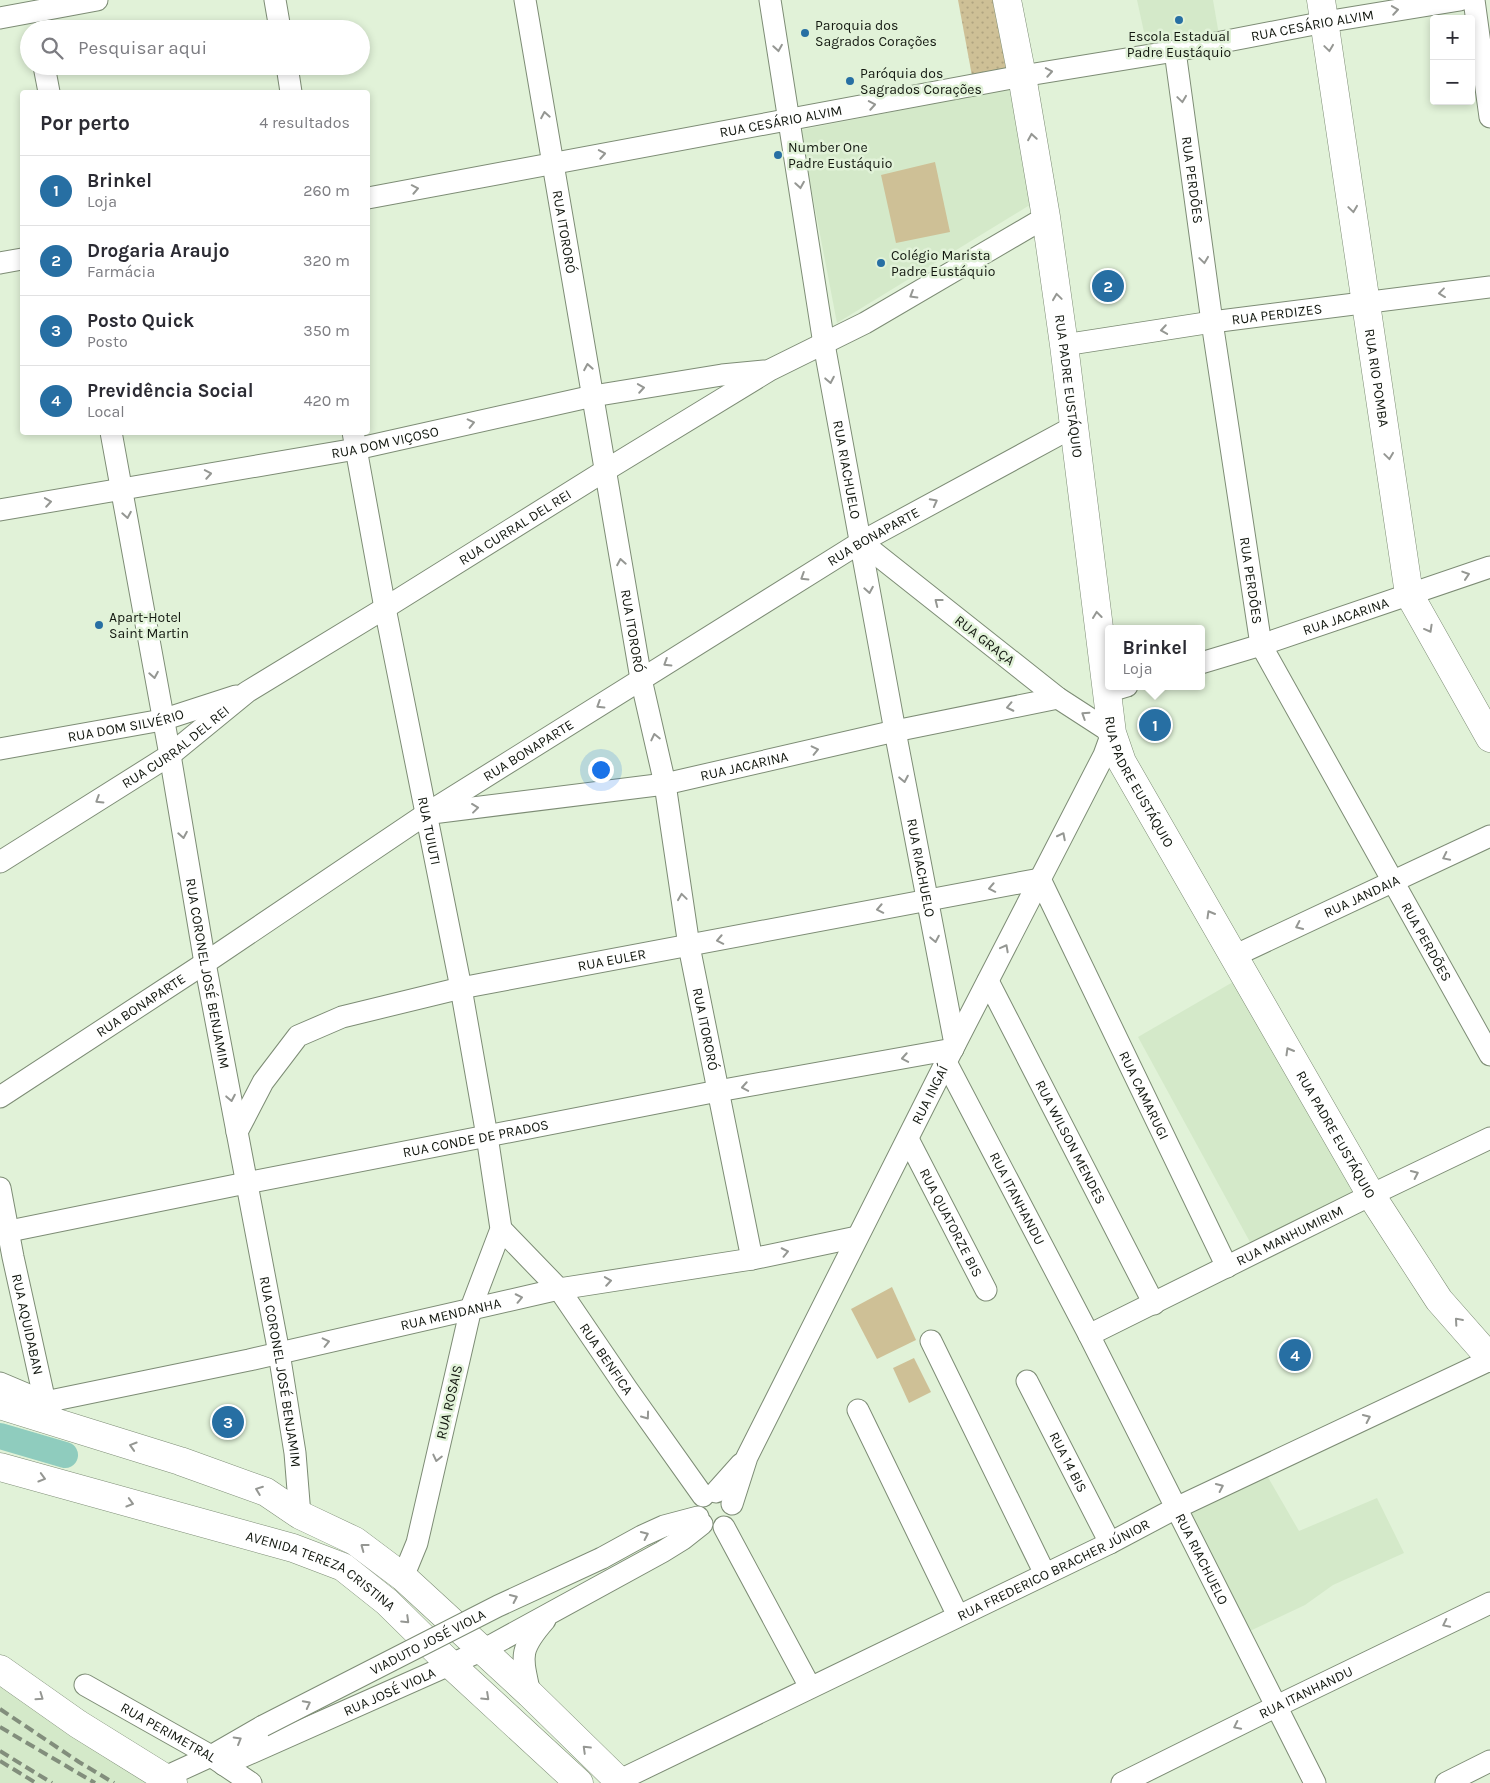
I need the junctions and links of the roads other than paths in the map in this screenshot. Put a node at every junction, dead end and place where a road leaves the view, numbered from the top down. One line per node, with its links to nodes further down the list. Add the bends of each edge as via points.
1 (97, 0): 9 (street)
2 (275, 0): 11 (street)
3 (525, 0): 20 (street, RUA ITORORÓ, one-way to 3)
4 (770, 0): 19 (street, RUA RIACHUELO, one-way to 19)
5 (1007, 0): 15 (main road, RUA PADRE EUSTÁQUIO)
6 (1460, 0): 8 (street, RUA CESÁRIO ALVIM, one-way to 6)
7 (1474, 0): 18 (street)
8 (1323, 11): 12 (street, RUA CESÁRIO ALVIM); 26 (main road, RUA RIO POMBA, one-way to 26)
9 (36, 13): 10 (street)
10 (0, 18)
11 (278, 20)
12 (1175, 51): 15 (street, RUA CESÁRIO ALVIM, one-way to 12); 27 (street, RUA PERDÕES, one-way to 27)
13 (46, 75): 16 (street)
14 (288, 75): 17 (street)
15 (1022, 76): 19 (street, RUA CESÁRIO ALVIM, one-way to 15); 22 (main road, RUA PADRE EUSTÁQUIO, one-way to 15)
16 (49, 90)
17 (291, 90)
18 (1490, 117)
19 (790, 120): 20 (street, RUA CESÁRIO ALVIM, one-way to 19); 28 (street, RUA RIACHUELO, one-way to 28)
20 (554, 163): 21 (street, RUA CESÁRIO ALVIM, one-way to 20); 31 (street, RUA ITORORÓ, one-way to 20)
21 (370, 198)
22 (1046, 217): 28 (street, RUA CURRAL DEL REI, one-way to 28, via 865,324); 29 (main road, RUA PADRE EUSTÁQUIO, one-way to 22)
23 (20, 259): 24 (street)
24 (0, 263)
25 (1490, 287): 26 (street, RUA PERDIZES, one-way to 26)
26 (1367, 304): 27 (street, RUA PERDIZES); 40 (main road, RUA RIO POMBA, one-way to 40)
27 (1212, 322): 29 (street, RUA PERDIZES, one-way to 29); 43 (street, RUA PERDÕES)
28 (824, 344): 30 (street, RUA CURRAL DEL REI); 38 (street, RUA RIACHUELO, one-way to 38)
29 (1064, 345): 32 (main road, RUA PADRE EUSTÁQUIO)
30 (770, 370): 31 (street, RUA DOM VIÇOSO, one-way to 30); 35 (street, RUA CURRAL DEL REI)
31 (593, 396): 34 (street, RUA DOM VIÇOSO, one-way to 31); 35 (street, RUA ITORORÓ)
32 (1073, 427): 38 (street, RUA BONAPARTE, one-way to 32); 42 (main road, RUA PADRE EUSTÁQUIO, one-way to 32)
33 (112, 435): 36 (street, RUA CORONEL JOSÉ BENJAMIM)
34 (355, 441): 36 (street, RUA DOM VIÇOSO, one-way to 34); 41 (street, RUA TUIUTI)
35 (606, 470): 41 (street, RUA CURRAL DEL REI); 45 (street, RUA ITORORÓ, one-way to 35)
36 (122, 489): 37 (street, RUA DOM VIÇOSO, one-way to 36); 49 (street, RUA CORONEL JOSÉ BENJAMIM, one-way to 49)
37 (0, 510)
38 (861, 542): 45 (street, RUA BONAPARTE, one-way to 45); 48 (street, RUA GRAÇA, one-way to 38); 50 (street, RUA RIACHUELO, one-way to 50)
39 (1490, 567): 40 (street, RUA JACARINA, one-way to 39)
40 (1410, 594): 43 (street, RUA JACARINA); 52 (main road, RUA RIO POMBA, one-way to 52)
41 (385, 608): 47 (street, RUA CURRAL DEL REI); 56 (street, RUA TUIUTI)
42 (1106, 625)
43 (1261, 645): 44 (street, RUA JACARINA); 60 (street, RUA PERDÕES)
44 (1205, 663)
45 (641, 679): 55 (street, RUA ITORORÓ, one-way to 45); 56 (street, RUA BONAPARTE, one-way to 56)
46 (1117, 690): 51 (main road, RUA PADRE EUSTÁQUIO)
47 (247, 692): 49 (street, RUA DOM SILVÉRIO); 54 (street, RUA CURRAL DEL REI)
48 (1058, 698): 50 (street, RUA JACARINA, one-way to 50); 51 (street, RUA GRAÇA, one-way to 48)
49 (162, 720): 53 (street, RUA DOM SILVÉRIO); 54 (street, RUA CORONEL JOSÉ BENJAMIM)
50 (895, 731): 55 (street, RUA JACARINA, one-way to 50); 61 (street, RUA RIACHUELO, one-way to 61)
51 (1112, 733): 59 (street, RUA INGAÍ, one-way to 51, via 1104,755); 65 (main road, RUA PADRE EUSTÁQUIO, one-way to 51, via 1122,762)
52 (1490, 738)
53 (0, 749)
54 (170, 755): 58 (street, RUA CURRAL DEL REI, one-way to 58); 66 (street, RUA CORONEL JOSÉ BENJAMIM, one-way to 66)
55 (665, 784): 56 (street, RUA JACARINA, one-way to 55); 64 (street, RUA ITORORÓ, one-way to 55)
56 (426, 814): 66 (street, RUA BONAPARTE); 68 (street, RUA TUIUTI)
57 (1490, 836): 60 (street, RUA JANDAIA, one-way to 60)
58 (0, 862)
59 (1040, 879): 61 (street, RUA EULER, one-way to 61); 62 (street, RUA INGAÍ); 63 (street, RUA CAMARUGI)
60 (1394, 882): 65 (street, RUA JANDAIA, one-way to 65); 72 (street, RUA PERDÕES)
61 (927, 900): 64 (street, RUA EULER, one-way to 64); 69 (street, RUA RIACHUELO, one-way to 69)
62 (1020, 921): 63 (street, via 1040,915); 67 (street, RUA INGAÍ, one-way to 62)
63 (1061, 922): 87 (street, RUA CAMARUGI)
64 (689, 946): 68 (street, RUA EULER); 73 (street, RUA ITORORÓ)
65 (1234, 956): 81 (main road, RUA PADRE EUSTÁQUIO, one-way to 65)
66 (205, 963): 74 (street, RUA BONAPARTE); 75 (street, RUA CORONEL JOSÉ BENJAMIM, one-way to 75)
67 (988, 981): 70 (street, RUA INGAÍ); 90 (street, RUA WILSON MENDES)
68 (461, 988): 75 (street, RUA EULER, via 342,1017 298,1036 263,1082); 76 (street, RUA TUIUTI)
69 (946, 998): 70 (street); 71 (street, RUA RIACHUELO)
70 (975, 1006): 71 (street, RUA INGAÍ)
71 (951, 1052): 73 (street, RUA CONDE DE PRADOS, one-way to 73); 78 (street, RUA INGAÍ); 92 (street, RUA ITANHANDU)
72 (1490, 1055)
73 (718, 1092): 76 (street, RUA CONDE DE PRADOS); 85 (street, RUA ITORORÓ)
74 (0, 1097)
75 (237, 1132): 79 (street, RUA CORONEL JOSÉ BENJAMIM)
76 (487, 1136): 79 (street, RUA CONDE DE PRADOS); 82 (street, RUA TUIUTI)
77 (1490, 1138): 81 (street, RUA MANHUMIRIM, one-way to 77)
78 (912, 1146): 84 (street, RUA INGAÍ); 89 (street, RUA QUATORZE BIS)
79 (246, 1183): 83 (street, RUA CONDE DE PRADOS); 94 (street, RUA CORONEL JOSÉ BENJAMIM)
80 (0, 1188): 83 (street, RUA AQUIDABAN)
81 (1371, 1195): 87 (street, RUA MANHUMIRIM); 95 (main road, RUA PADRE EUSTÁQUIO, one-way to 81, via 1439,1300)
82 (501, 1229): 88 (street, RUA BENFICA); 91 (street, RUA ROSAIS)
83 (4, 1232): 86 (street, RUA AQUIDABAN)
84 (858, 1237): 85 (street, RUA MENDANHA, one-way to 84); 103 (street, RUA INGAÍ, via 747,1457)
85 (752, 1259): 88 (street, RUA MENDANHA, one-way to 85)
86 (6, 1265): 98 (street, RUA AQUIDABAN)
87 (1227, 1267): 90 (street, RUA MANHUMIRIM)
88 (560, 1289): 91 (street, RUA MENDANHA, one-way to 88); 103 (street, RUA BENFICA, one-way to 103, via 627,1389)
89 (986, 1290)
90 (1154, 1304): 92 (street, RUA MANHUMIRIM)
91 (471, 1308): 94 (street, RUA MENDANHA, one-way to 91); 110 (street, RUA ROSAIS, one-way to 110, via 417,1543)
92 (1090, 1335): 104 (street, RUA RIACHUELO)
93 (931, 1341): 109 (street)
94 (279, 1353): 98 (street, RUA MENDANHA); 105 (street, RUA CORONEL JOSÉ BENJAMIM, via 295,1453)
95 (1490, 1359): 104 (street, RUA FREDERICO BRACHER JÚNIOR, one-way to 95)
96 (1027, 1381): 108 (street, RUA 14 BIS)
97 (0, 1383): 98 (street)
98 (45, 1402): 101 (street, RUA AQUIDABAN)
99 (0, 1405): 101 (main road)
100 (858, 1410): 113 (street)
101 (64, 1425): 105 (main road, one-way to 101, via 266,1492)
102 (0, 1466): 115 (main road, AVENIDA TEREZA CRISTINA, one-way to 115, via 293,1548 342,1567 387,1602)
103 (717, 1498): 106 (street, via 697,1507); 107 (street, via 733,1516)
104 (1176, 1508): 108 (street, RUA FREDERICO BRACHER JÚNIOR); 120 (street, RUA RIACHUELO)
105 (300, 1515): 110 (main road, one-way to 105, via 355,1541)
106 (700, 1521): 107 (street, via 712,1529); 112 (street, RUA JOSÉ VIOLA, via 683,1539 662,1552); 121 (street, VIADUTO JOSÉ VIOLA, one-way to 106, bridge, via 263,1726 498,1606 664,1526)
107 (724, 1527): 118 (street)
108 (1110, 1543): 109 (street, RUA FREDERICO BRACHER JÚNIOR)
109 (1045, 1574): 113 (street, RUA FREDERICO BRACHER JÚNIOR)
110 (403, 1577): 114 (main road)
111 (1490, 1603): 120 (street, RUA ITANHANDU, one-way to 120)
112 (552, 1612): 114 (street, RUA JOSÉ VIOLA); 119 (street, RUA JOSÉ VIOLA, via 524,1649 522,1661)
113 (958, 1616): 118 (street, RUA FREDERICO BRACHER JÚNIOR)
114 (483, 1650): 115 (street, RUA JOSÉ VIOLA); 119 (main road)
115 (450, 1664): 121 (street, RUA JOSÉ VIOLA); 126 (main road, AVENIDA TEREZA CRISTINA, one-way to 126)
116 (0, 1669): 123 (main road, one-way to 123, via 78,1724)
117 (85, 1685): 121 (street, RUA PERIMETRAL)
118 (810, 1687): 124 (street, RUA FREDERICO BRACHER JÚNIOR)
119 (530, 1694): 124 (main road, one-way to 119)
120 (1276, 1706): 127 (street, RUA ITANHANDU, one-way to 127); 128 (street, RUA RIACHUELO)
121 (218, 1760): 123 (street, VIADUTO JOSÉ VIOLA); 125 (street, RUA PERIMETRAL)
122 (1490, 1761): 129 (street)
123 (168, 1780)
124 (620, 1782)
125 (251, 1783)
126 (579, 1783)
127 (1122, 1783)
128 (1315, 1783)
129 (1446, 1783)

